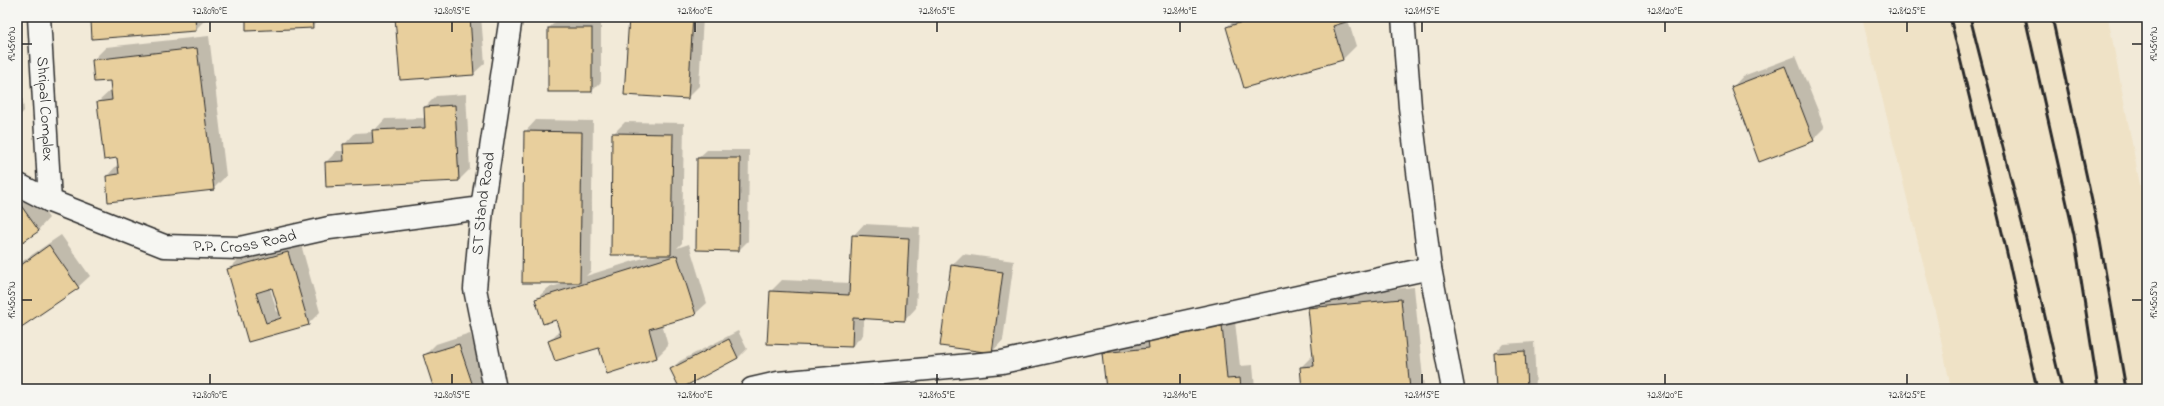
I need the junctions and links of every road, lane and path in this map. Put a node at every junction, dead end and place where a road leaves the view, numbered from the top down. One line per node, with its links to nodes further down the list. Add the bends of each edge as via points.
1 (38, 17): 5 (street, Shripal Complex)
2 (511, 17): 6 (street, ST Stand Road)
3 (1403, 17): 7 (street, via 1410,107)
4 (17, 184): 5 (street, P.P. Cross Road)
5 (50, 201): 6 (street, P.P. Cross Road, via 164,246 240,248 329,228)
6 (482, 208): 8 (street, ST Stand Road, via 475,289)
7 (1430, 268): 9 (street, via 1002,362 778,383); 10 (street)
8 (495, 389)
9 (752, 389)
10 (1453, 389)

